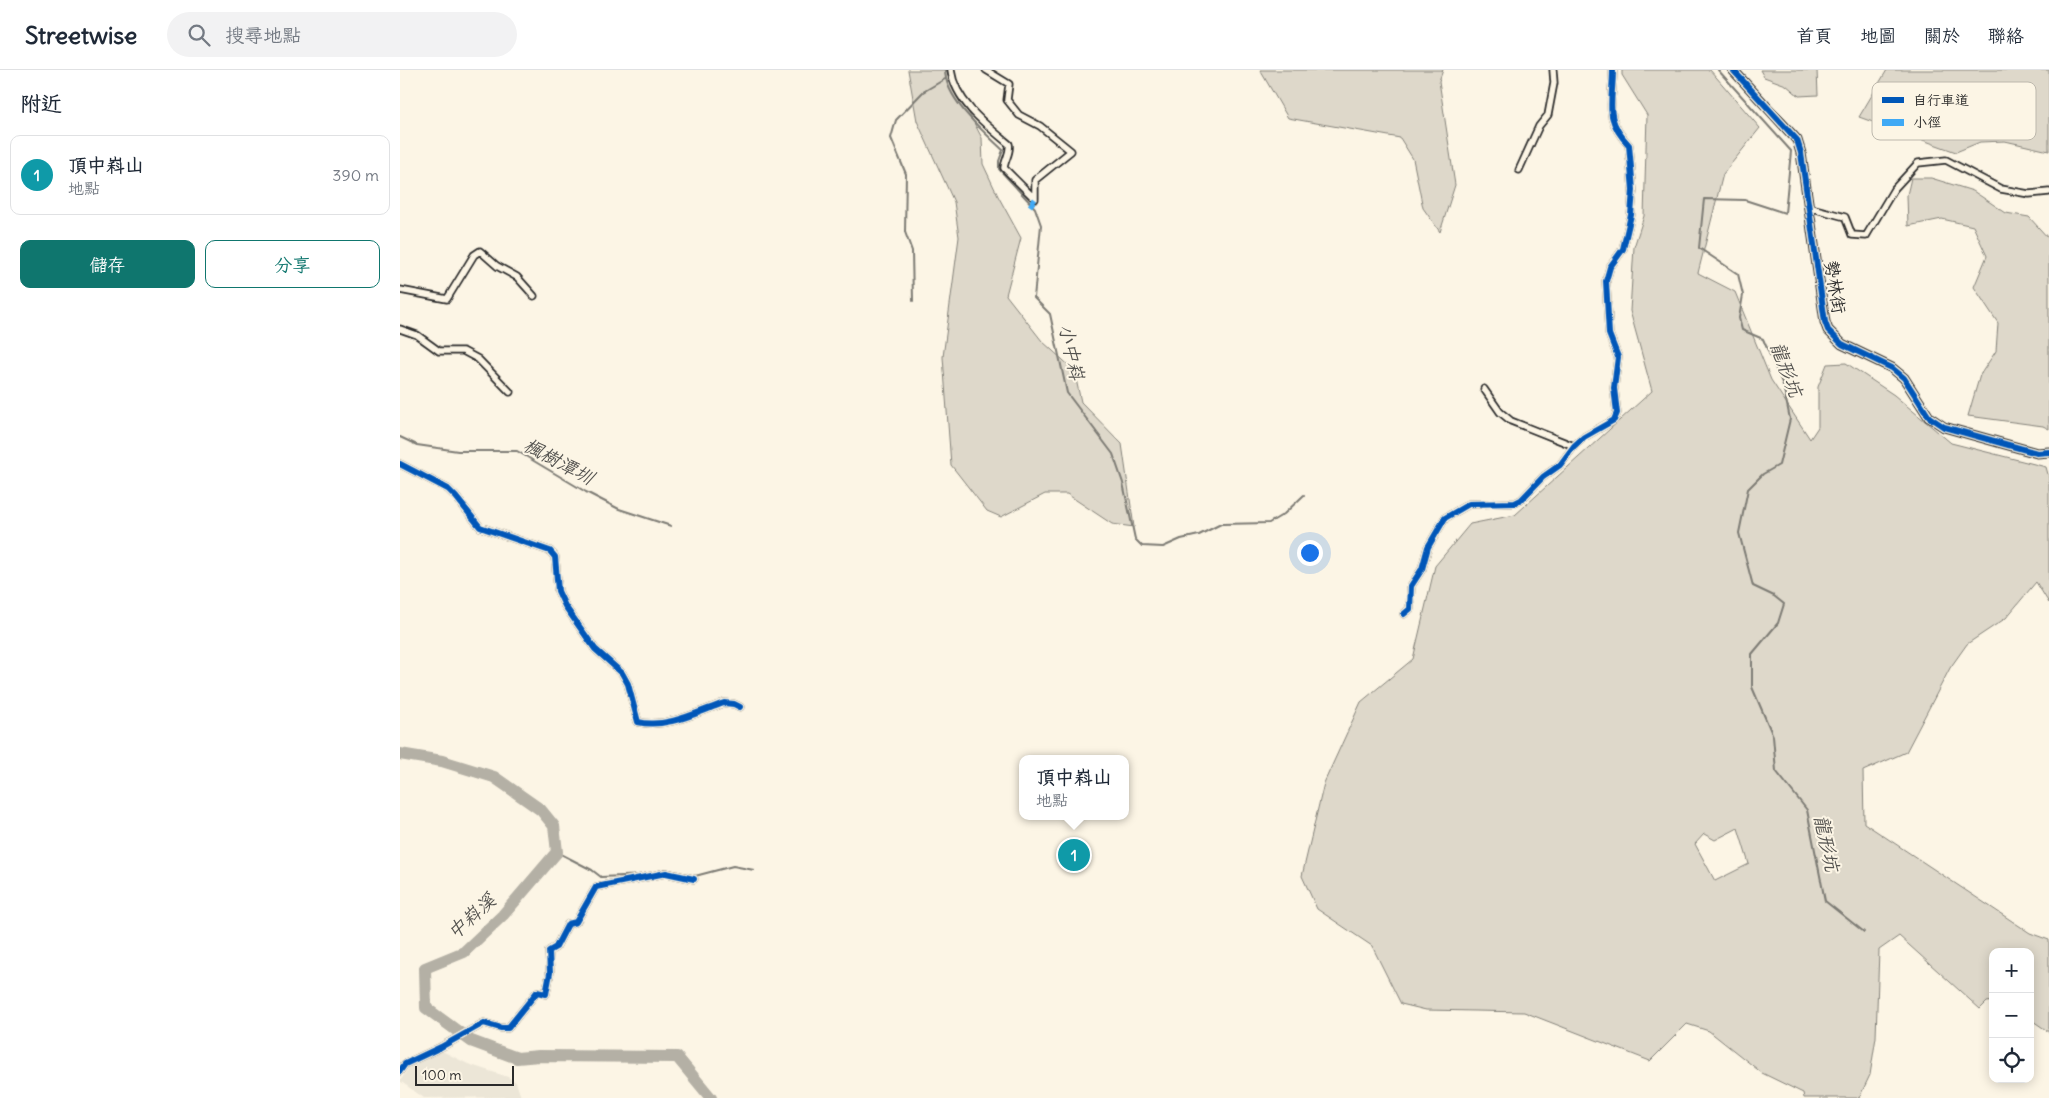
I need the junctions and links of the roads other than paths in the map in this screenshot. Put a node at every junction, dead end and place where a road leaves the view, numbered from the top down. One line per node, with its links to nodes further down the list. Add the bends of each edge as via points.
1 (951, 70): 2 (street, via 954,83 974,114 1009,144 1004,168 1034,199 1035,180 1071,151 1040,126 1018,115 1007,100 1009,84)
2 (986, 70)
3 (1553, 70): 6 (street, via 1548,114)
4 (1613, 70): 14 (street, via 1610,114 1619,135 1629,145 1633,190 1623,248 1606,281 1609,334 1618,357 1614,388 1617,413 1614,420)
5 (1732, 70): 8 (street, 勢林街, via 1797,140)
6 (1519, 170)
7 (2049, 192): 8 (street, via 2029,194 2001,190 1946,160 1918,163 1894,189 1866,236 1852,235 1845,217)
8 (1808, 207): 15 (street, 勢林街, via 1825,322 1832,335 1842,344 1892,368 1904,378 1929,417 1944,427 2037,453)
9 (400, 290): 10 (street, via 447,299 474,255 480,251 517,277)
10 (534, 296)
11 (400, 329): 13 (street, via 417,334 439,351 463,351 478,359)
12 (1484, 389): 14 (street, via 1500,412 1511,421)
13 (510, 392)
14 (1574, 446): 17 (street, via 1560,465 1521,500 1515,503 1469,504 1445,518 1428,547 1422,569 1412,586 1410,610)
15 (2049, 452)
16 (400, 464): 18 (street, via 448,489 480,527 550,551 555,558 558,591 565,606 595,649 622,673 638,722 662,723 724,703)
17 (1404, 614)
18 (740, 707)
19 (694, 880): 20 (street, via 666,873 596,887 576,922 568,924 556,948 550,952 546,994 537,992 508,1028 484,1023 405,1064)
20 (400, 1071)

